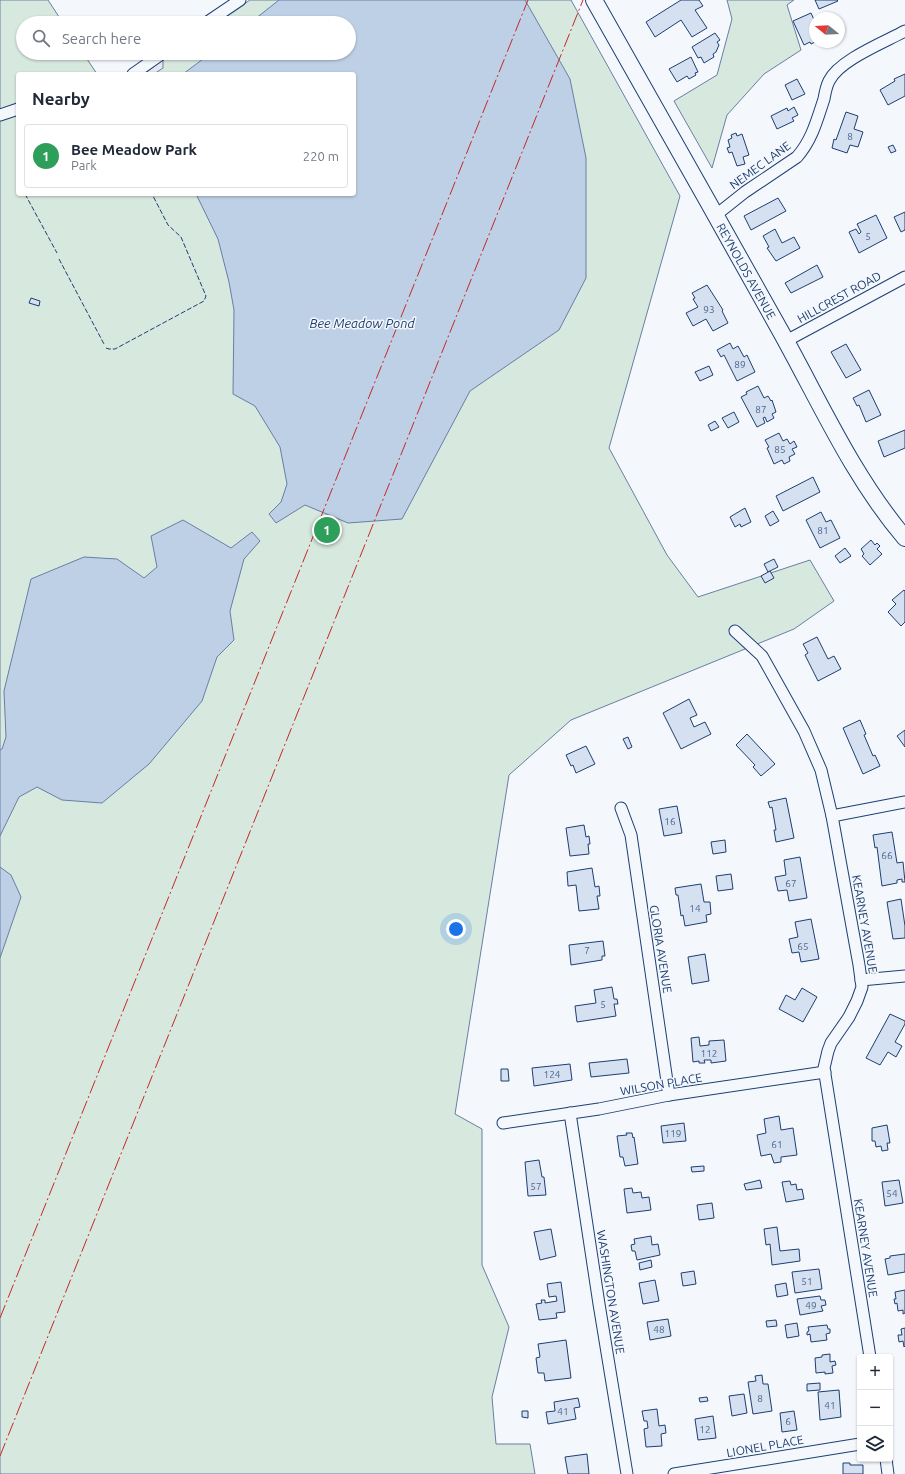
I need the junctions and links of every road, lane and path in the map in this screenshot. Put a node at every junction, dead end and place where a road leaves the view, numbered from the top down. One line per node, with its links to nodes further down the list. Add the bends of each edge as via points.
1 (240, 0): 3 (street)
2 (594, 0): 9 (street, REYNOLDS AVENUE)
3 (216, 16)
4 (905, 31): 9 (street, NEMEC LANE, via 847,62 834,74 829,81 815,128 803,150 797,157)
5 (153, 60): 6 (street)
6 (136, 72)
7 (16, 111): 8 (street)
8 (0, 116)
9 (716, 215): 11 (street, REYNOLDS AVENUE)
10 (905, 276): 11 (street, HILLCREST ROAD)
11 (786, 341): 12 (street, REYNOLDS AVENUE, via 865,483)
12 (905, 538)
13 (735, 631): 16 (street, KEARNEY AVENUE, via 762,656 801,725 821,770)
14 (905, 802): 16 (street)
15 (621, 808): 20 (street, GLORIA AVENUE, via 631,835)
16 (832, 816): 18 (street, KEARNEY AVENUE)
17 (905, 976): 18 (street)
18 (861, 980): 19 (street, KEARNEY AVENUE, via 862,987 857,1001 828,1051)
19 (825, 1072): 20 (street, WILSON PLACE); 23 (street, KEARNEY AVENUE)
20 (669, 1095): 21 (street, WILSON PLACE)
21 (570, 1113): 22 (street, WILSON PLACE); 26 (street, WASHINGTON AVENUE)
22 (503, 1123)
23 (870, 1354)
24 (857, 1444): 27 (street, LIONEL PLACE)
25 (886, 1462): 28 (street)
26 (627, 1474)
27 (674, 1474)
28 (888, 1474)

